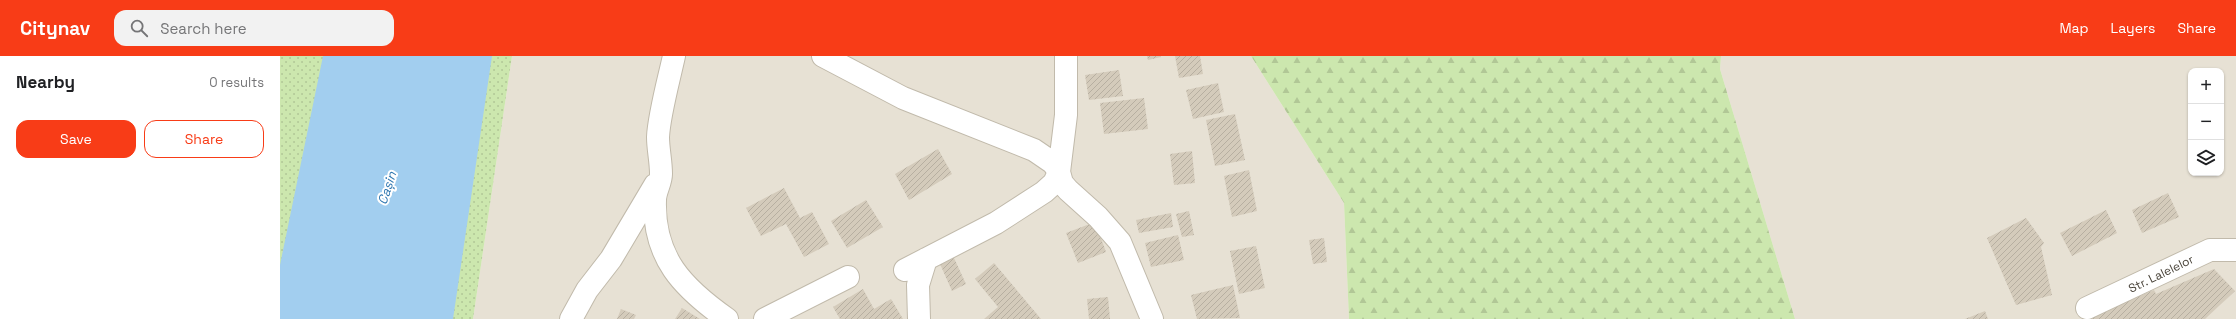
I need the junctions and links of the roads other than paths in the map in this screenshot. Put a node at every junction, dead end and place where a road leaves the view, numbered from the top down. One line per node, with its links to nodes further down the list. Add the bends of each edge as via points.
1 (674, 56): 5 (street, via 658,136)
2 (823, 56): 4 (street, via 903,98 1034,150 1053,163)
3 (1066, 56): 4 (street, via 1066,115)
4 (1059, 172): 7 (street, via 1054,183 996,223); 15 (street, via 1062,183 1068,190 1098,217 1120,242)
5 (661, 176): 11 (street); 12 (street, via 655,199 656,231 670,268)
6 (2236, 250): 10 (street, Str. Lalelelor, via 2210,250)
7 (926, 259): 8 (street); 14 (street, via 918,285)
8 (905, 270)
9 (848, 277): 13 (street)
10 (2087, 308)
11 (571, 319)
12 (727, 319)
13 (765, 319)
14 (919, 319)
15 (1152, 319)

